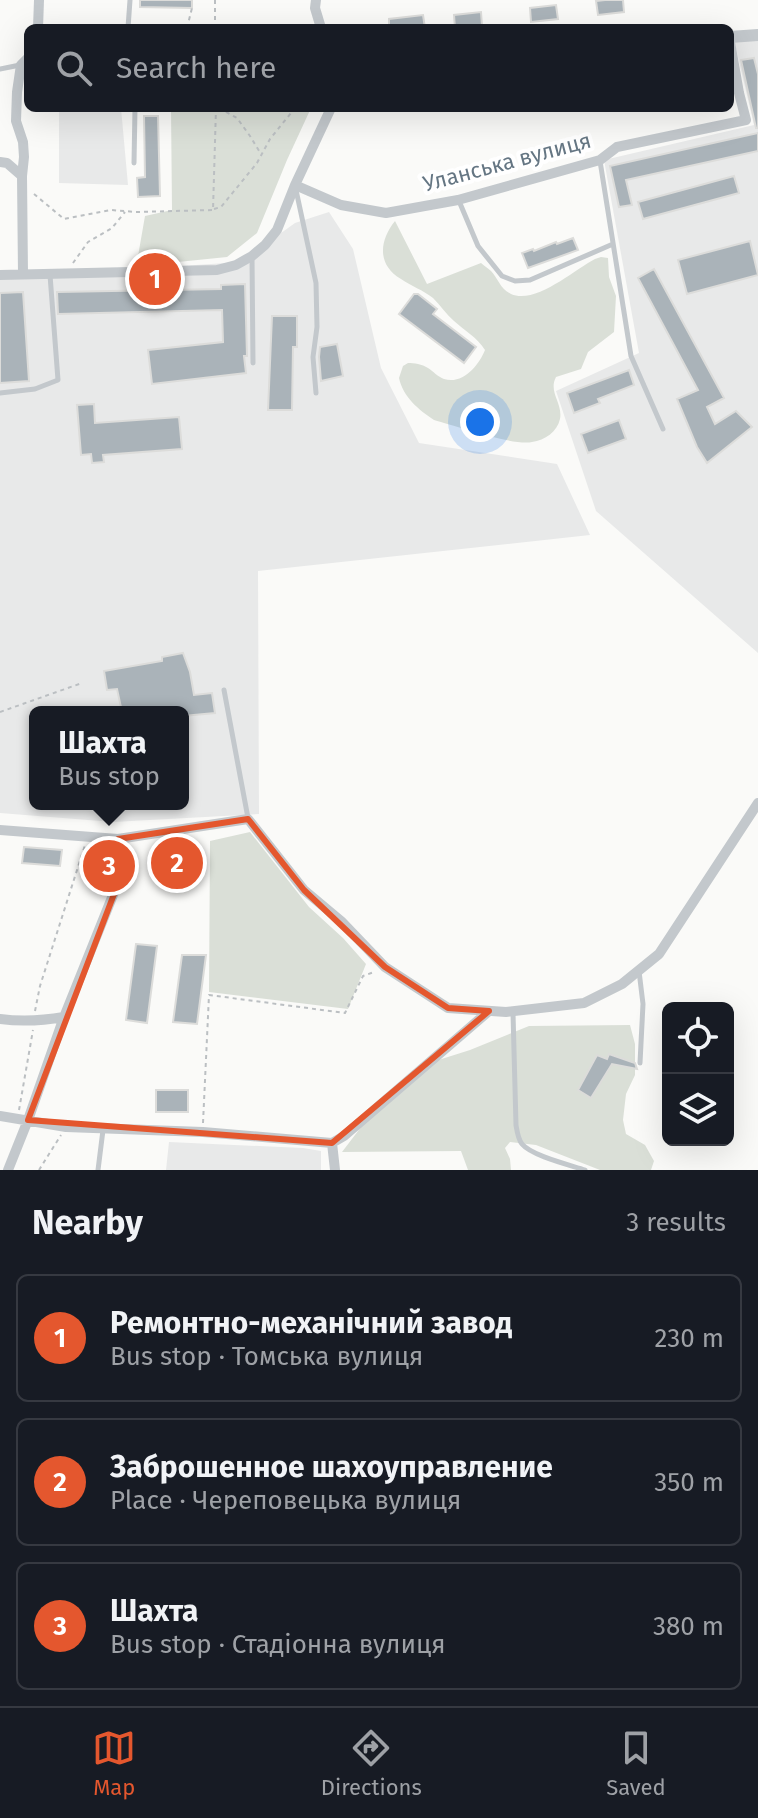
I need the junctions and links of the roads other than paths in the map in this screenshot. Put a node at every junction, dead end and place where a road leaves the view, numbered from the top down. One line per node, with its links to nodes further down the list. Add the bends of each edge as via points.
1 (39, 0): 4 (street)
2 (130, 0): 5 (lane)
3 (316, 0): 6 (street)
4 (38, 24)
5 (128, 24)
6 (320, 24)
7 (758, 35): 8 (street)
8 (734, 39)
9 (24, 61): 11 (lane); 17 (street, via 16,121 23,142)
10 (734, 64): 14 (street, Уланська вулиця, via 746,120 617,147)
11 (0, 69)
12 (135, 112): 16 (lane)
13 (329, 112): 18 (street)
14 (600, 160): 19 (street, Уланська вулиця); 20 (lane)
15 (0, 162): 17 (street)
16 (134, 163)
17 (22, 179): 22 (street)
18 (295, 185): 19 (street, Уланська вулиця, via 341,205 386,213); 21 (street, via 277,230); 27 (lane, via 316,283)
19 (458, 200): 20 (lane, via 478,246 502,276 515,281 530,280)
20 (613, 244): 28 (lane, via 631,356)
21 (252, 256): 23 (street, via 217,270); 25 (lane)
22 (23, 274): 23 (street); 24 (street)
23 (50, 274): 26 (lane, via 58,380)
24 (0, 275)
25 (253, 363)
26 (0, 393)
27 (316, 393)
28 (663, 429)
29 (224, 690): 31 (lane)
30 (756, 811): 34 (street, via 659,954)
31 (248, 819): 33 (street); 35 (street, via 304,890 385,967 448,1008)
32 (0, 830): 33 (street)
33 (118, 839): 37 (street, via 127,860)
34 (639, 970): 36 (street, via 584,1003); 39 (lane)
35 (489, 1011): 36 (street); 43 (street)
36 (513, 1012): 47 (lane, via 519,1139 532,1151)
37 (64, 1017): 38 (street); 41 (street)
38 (0, 1019)
39 (640, 1063)
40 (6, 1117): 41 (street)
41 (28, 1120): 42 (street); 44 (street)
42 (103, 1129): 43 (street); 45 (lane)
43 (332, 1143): 46 (street)
44 (8, 1170)
45 (98, 1170)
46 (335, 1170)
47 (585, 1170)

